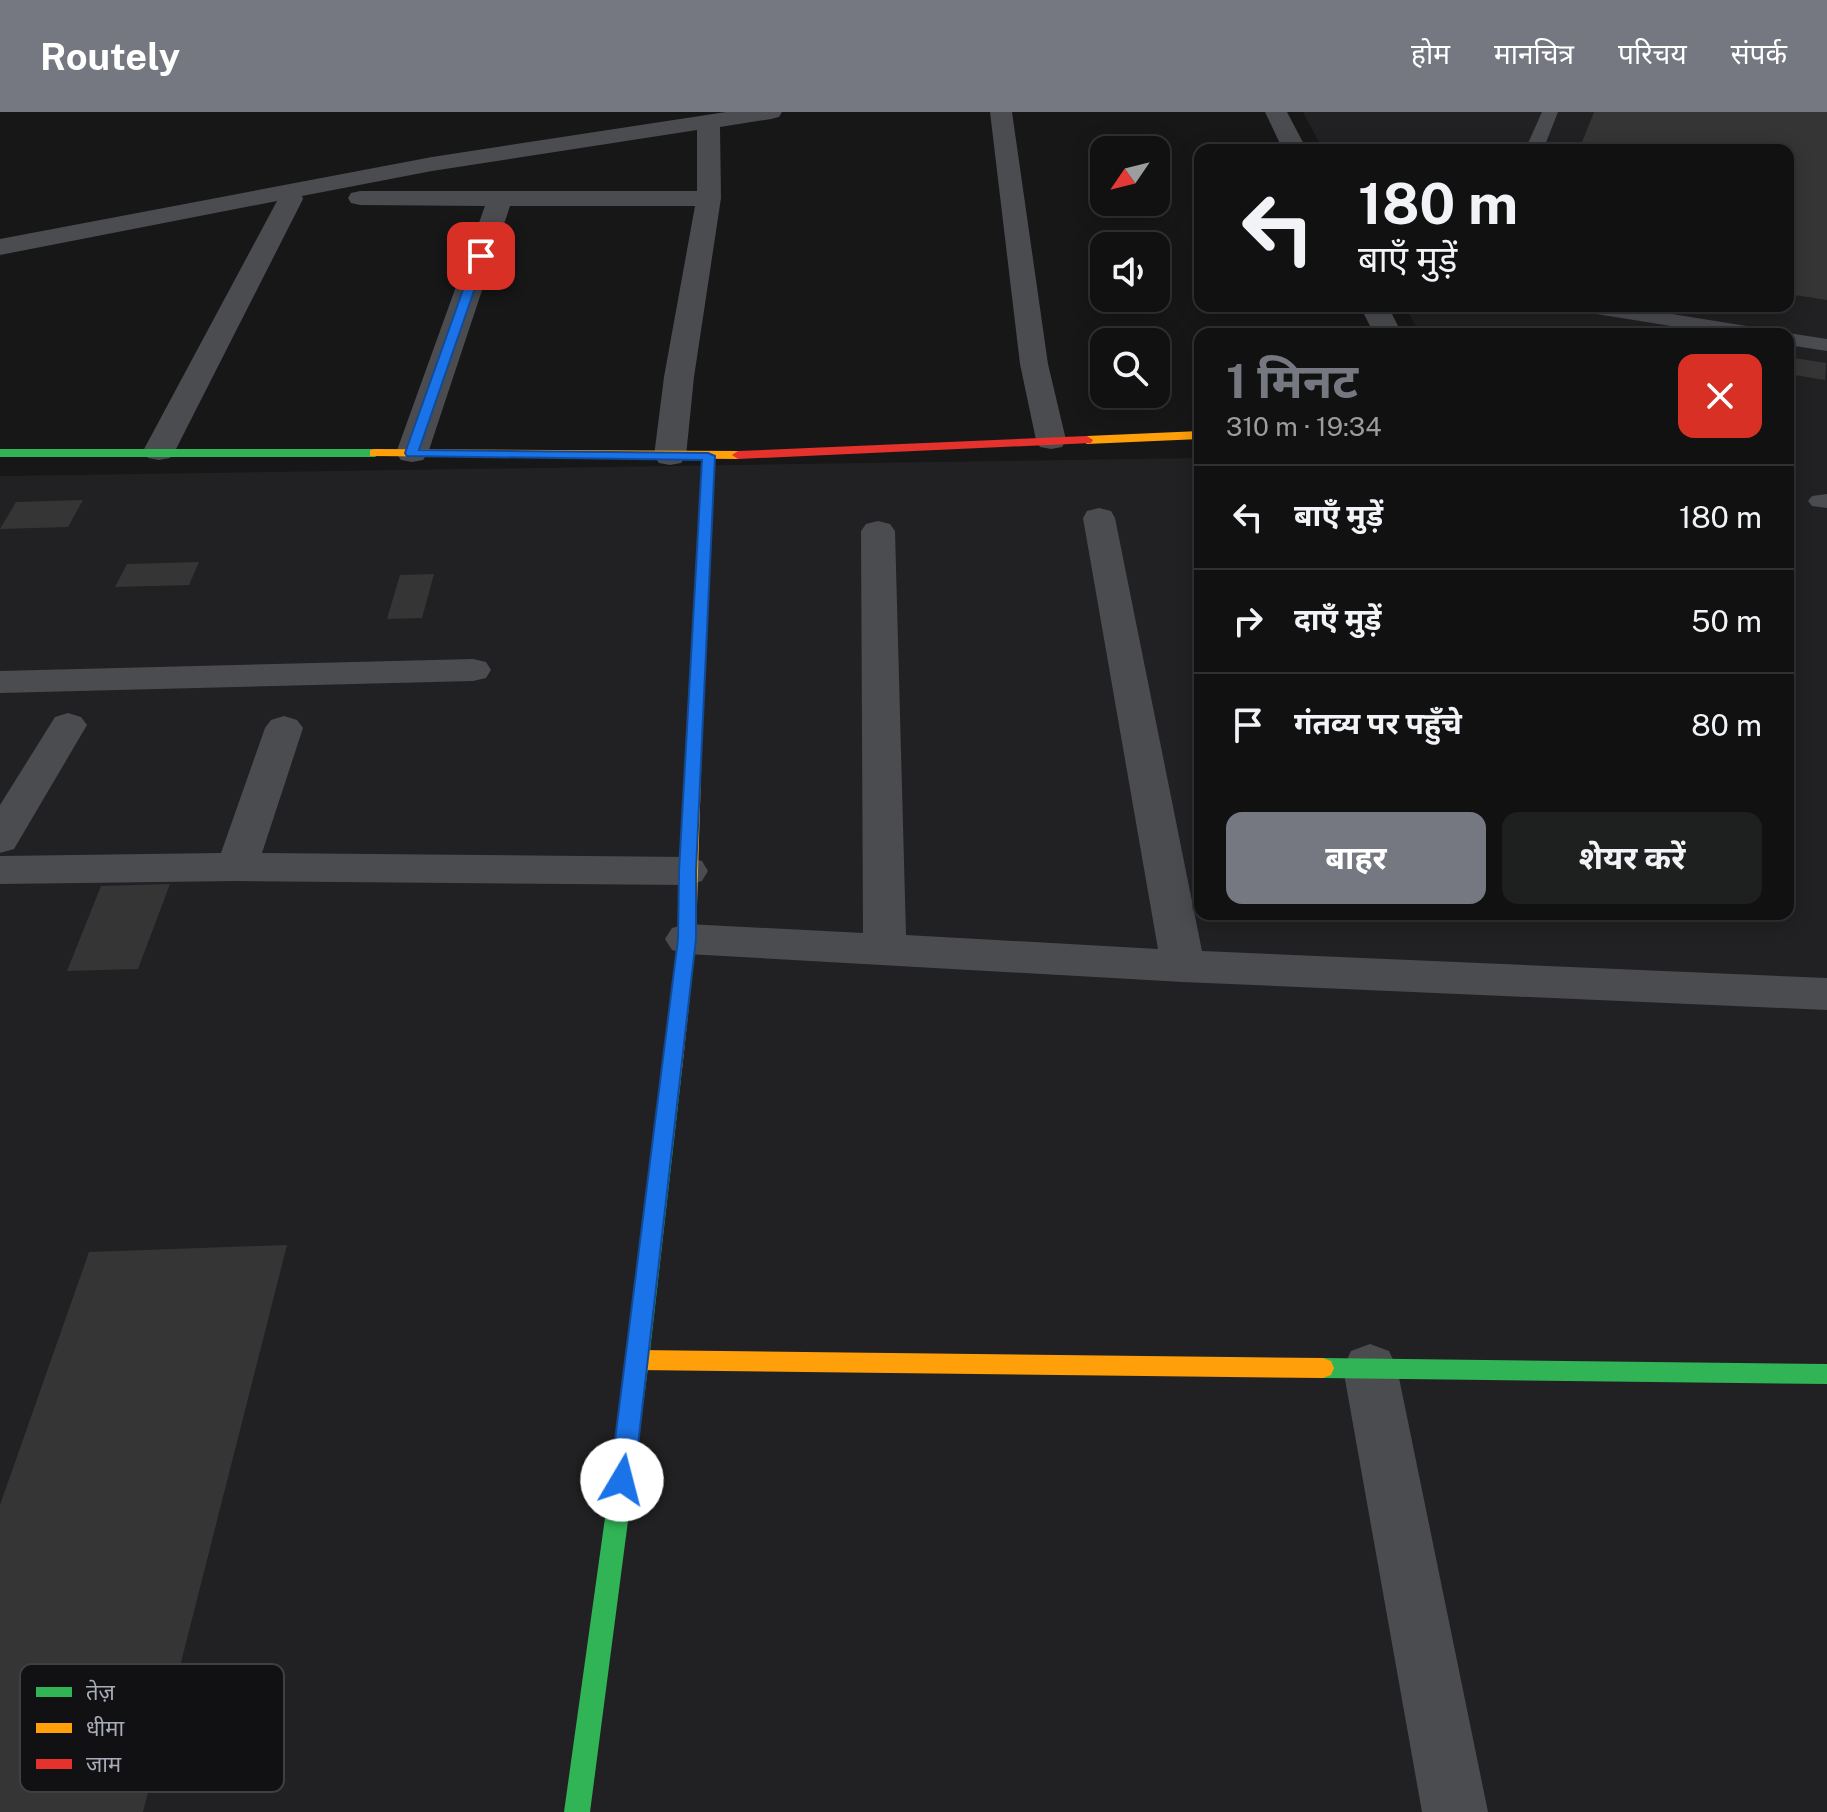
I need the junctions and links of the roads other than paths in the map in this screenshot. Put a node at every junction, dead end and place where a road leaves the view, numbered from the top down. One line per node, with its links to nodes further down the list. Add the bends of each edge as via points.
1 (771, 112): 5 (street)
2 (1001, 112): 17 (street, via 1034,364)
3 (1276, 112): 6 (street)
4 (1550, 112): 7 (lane)
5 (708, 122): 8 (street, via 432,164); 9 (street)
6 (1292, 144)
7 (1537, 144)
8 (289, 195): 10 (street); 11 (street); 18 (street)
9 (709, 198): 10 (street); 21 (street)
10 (500, 199): 20 (street)
11 (0, 247)
12 (1622, 312): 13 (lane)
13 (1722, 328)
14 (1794, 340): 15 (lane)
15 (1827, 345)
16 (1194, 435): 17 (street)
17 (1051, 440): 22 (street)
18 (159, 451): 19 (street); 20 (street)
19 (0, 453)
20 (412, 453): 21 (street)
21 (670, 456): 22 (street)
22 (708, 456): 32 (street)
23 (1099, 518): 35 (street)
24 (878, 531): 34 (street)
25 (473, 670): 26 (street)
26 (0, 682)
27 (68, 725): 29 (street)
28 (284, 728): 30 (street)
29 (0, 839)
30 (237, 867): 31 (street); 32 (street)
31 (0, 870)
32 (687, 871): 33 (street)
33 (687, 939): 34 (street); 37 (street)
34 (885, 950): 35 (street)
35 (1183, 966): 36 (street)
36 (1827, 994)
37 (638, 1360): 38 (street); 40 (street)
38 (1370, 1368): 39 (street); 41 (street)
39 (1827, 1374)
40 (577, 1812)
41 (1455, 1812)

